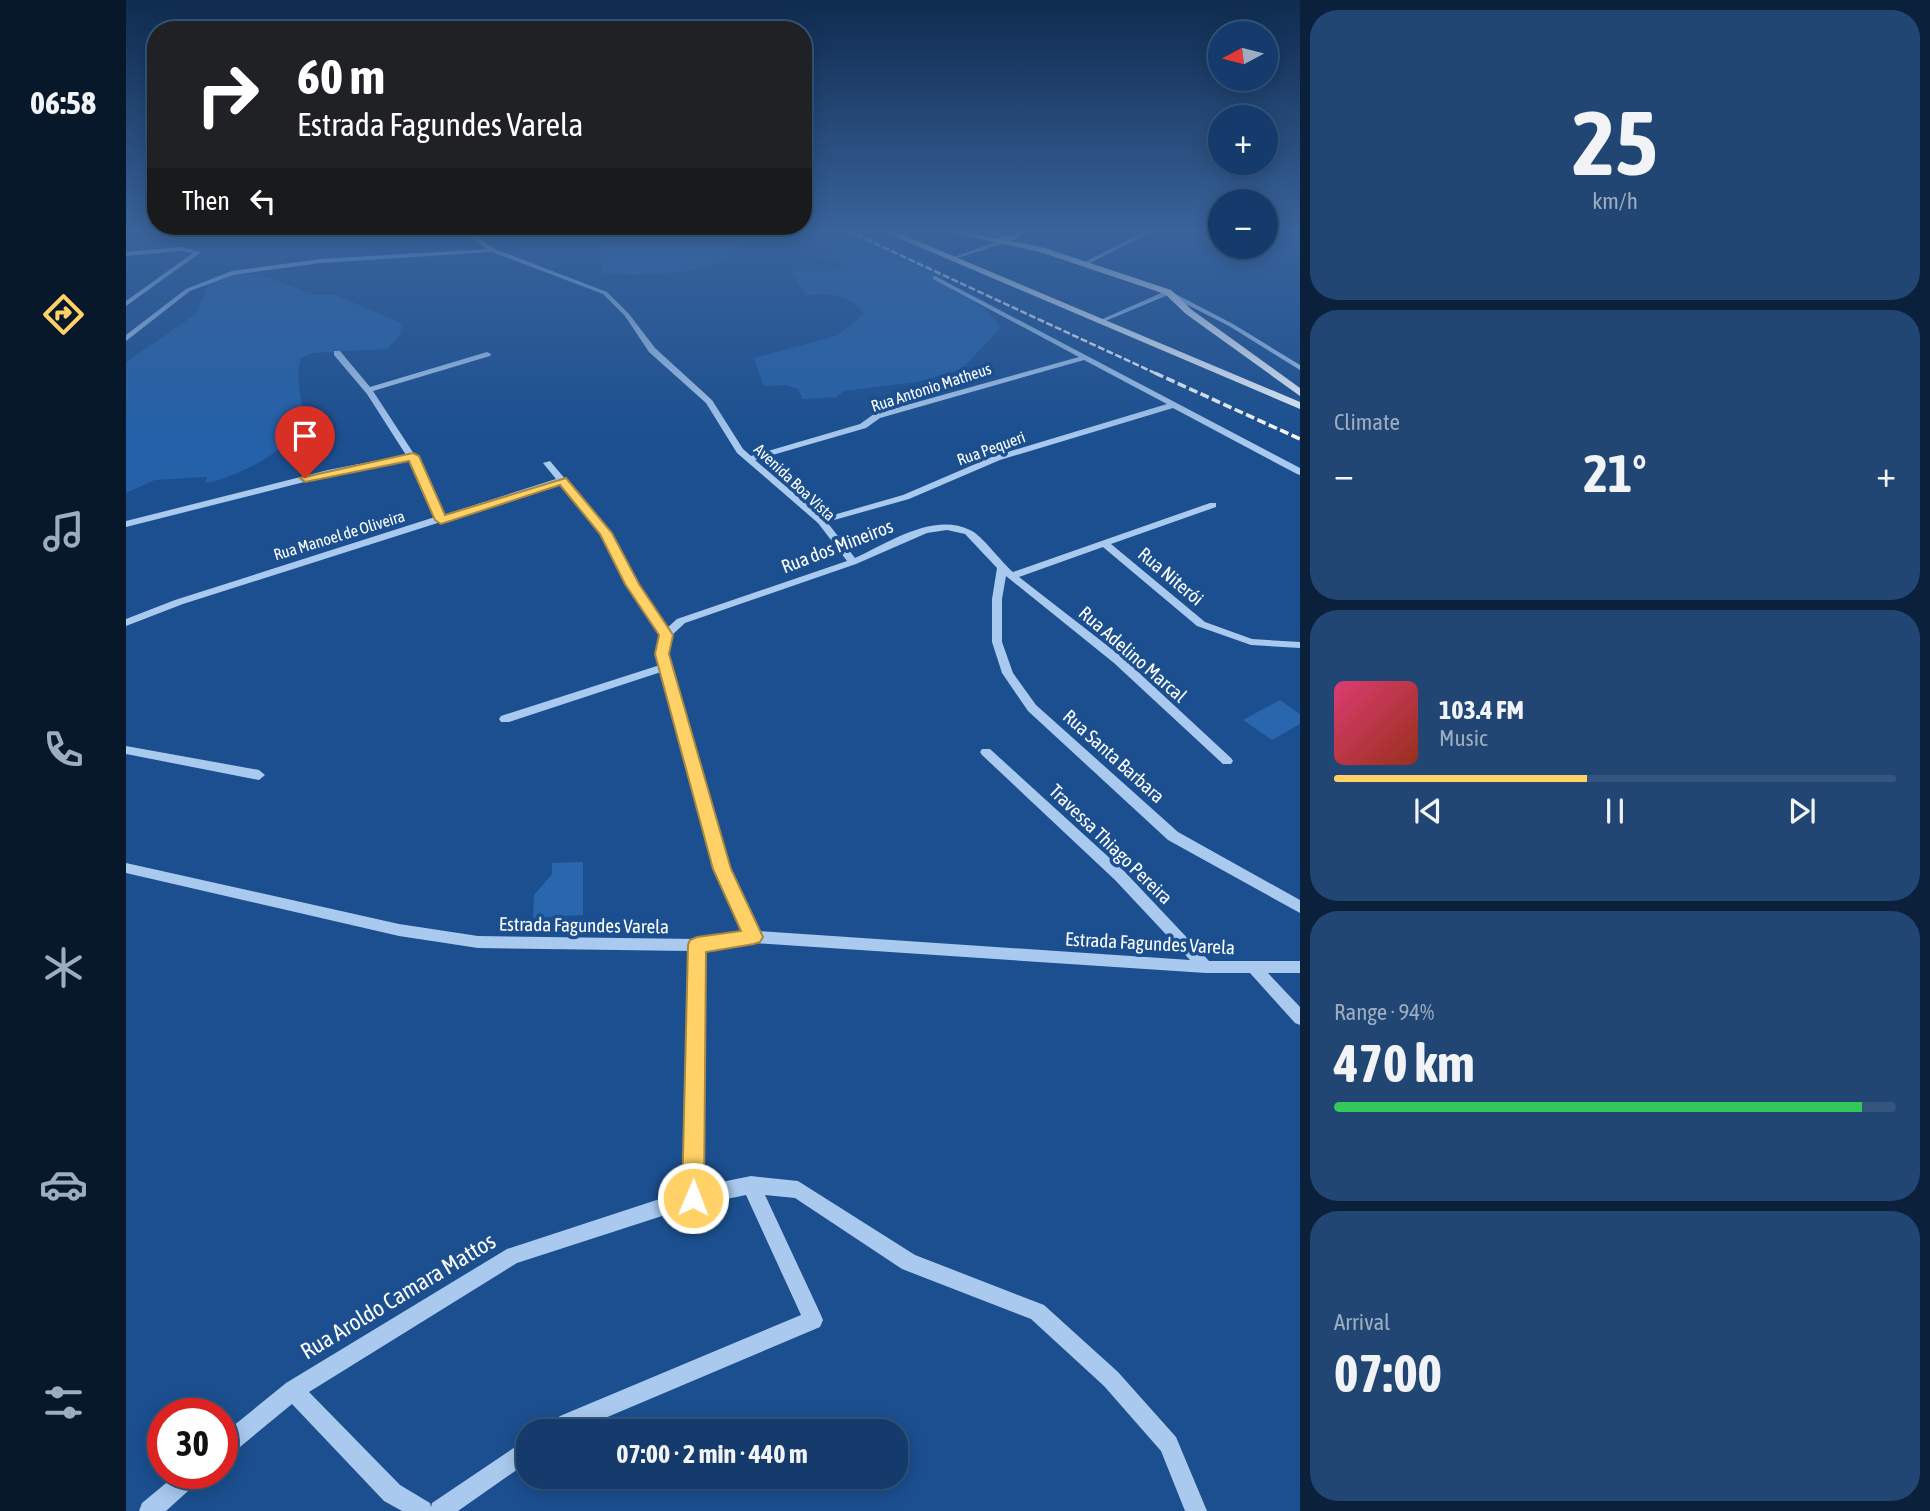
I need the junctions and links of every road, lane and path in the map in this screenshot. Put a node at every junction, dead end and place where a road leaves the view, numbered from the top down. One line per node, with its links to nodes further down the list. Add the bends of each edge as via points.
1 (176, 302): 9 (street, Avenida Boa Vista)
2 (613, 302): 19 (street, Avenida Boa Vista, via 652,350 709,402)
3 (979, 302): 12 (street)
4 (1054, 302): 8 (main road)
5 (1146, 302): 8 (street)
6 (1178, 302): 15 (main road)
7 (1186, 302): 13 (street)
8 (1101, 321): 17 (main road)
9 (126, 339)
10 (337, 353): 14 (street)
11 (487, 354): 14 (street)
12 (1084, 358): 16 (street); 19 (street, Rua Antonio Matheus, via 877,416 863,426)
13 (1299, 367)
14 (370, 389): 18 (street)
15 (1300, 393)
16 (1173, 405): 21 (street); 25 (street, Rua Pequeri, via 997,458 906,497)
17 (1300, 405)
18 (413, 456): 24 (street); 26 (street)
19 (749, 459): 25 (street, Avenida Boa Vista)
20 (547, 463): 22 (street)
21 (1300, 472)
22 (562, 480): 24 (street, Rua Manoel de Oliveira); 31 (street, via 606,533)
23 (1213, 505): 27 (street, Rua Niterói)
24 (441, 520): 30 (street, Rua Manoel de Oliveira)
25 (821, 521): 28 (street, Avenida Boa Vista)
26 (126, 524)
27 (1104, 543): 29 (street, Rua Niterói); 32 (street, Rua Niterói, via 1202,624 1251,642)
28 (853, 562): 29 (street, Rua dos Mineiros, via 925,530 947,527 968,532); 31 (street, Rua dos Mineiros, via 681,621)
29 (1007, 572): 37 (street, Rua Adelino Marcal, via 1118,660); 40 (street, Rua Santa Barbara, via 997,599 997,642 1008,673 1032,708 1173,836)
30 (126, 623)
31 (666, 635): 33 (street, via 662,654)
32 (1300, 645)
33 (666, 667): 34 (street); 41 (street, via 722,869)
34 (505, 719)
35 (126, 750): 38 (street)
36 (986, 752): 43 (street, Travessa Thiago Pereira, via 1121,876)
37 (1227, 761)
38 (258, 775)
39 (126, 868): 42 (street, Estrada Fagundes Varela, via 399,930 478,942)
40 (1300, 907)
41 (754, 937): 42 (street, Estrada Fagundes Varela); 43 (street, Estrada Fagundes Varela)
42 (697, 945): 48 (street)
43 (1206, 967): 44 (street, Estrada Fagundes Varela)
44 (1254, 968): 45 (street, Estrada Fagundes Varela); 46 (street)
45 (1300, 968)
46 (1300, 1018)
47 (751, 1185): 48 (street, Rua Aroldo Camara Mattos); 50 (street, via 813,1320); 57 (street, Rua Aroldo Camara Mattos, via 798,1190 909,1262 1037,1312 1111,1379 1169,1444)
48 (693, 1198): 49 (street, Rua Aroldo Camara Mattos, via 513,1255)
49 (293, 1390): 51 (street, Rua Aroldo Camara Mattos); 55 (street, via 392,1493)
50 (577, 1419)
51 (238, 1436)
52 (516, 1458): 56 (street)
53 (175, 1489): 54 (street)
54 (150, 1511)
55 (422, 1511)
56 (440, 1511)
57 (1196, 1511)

